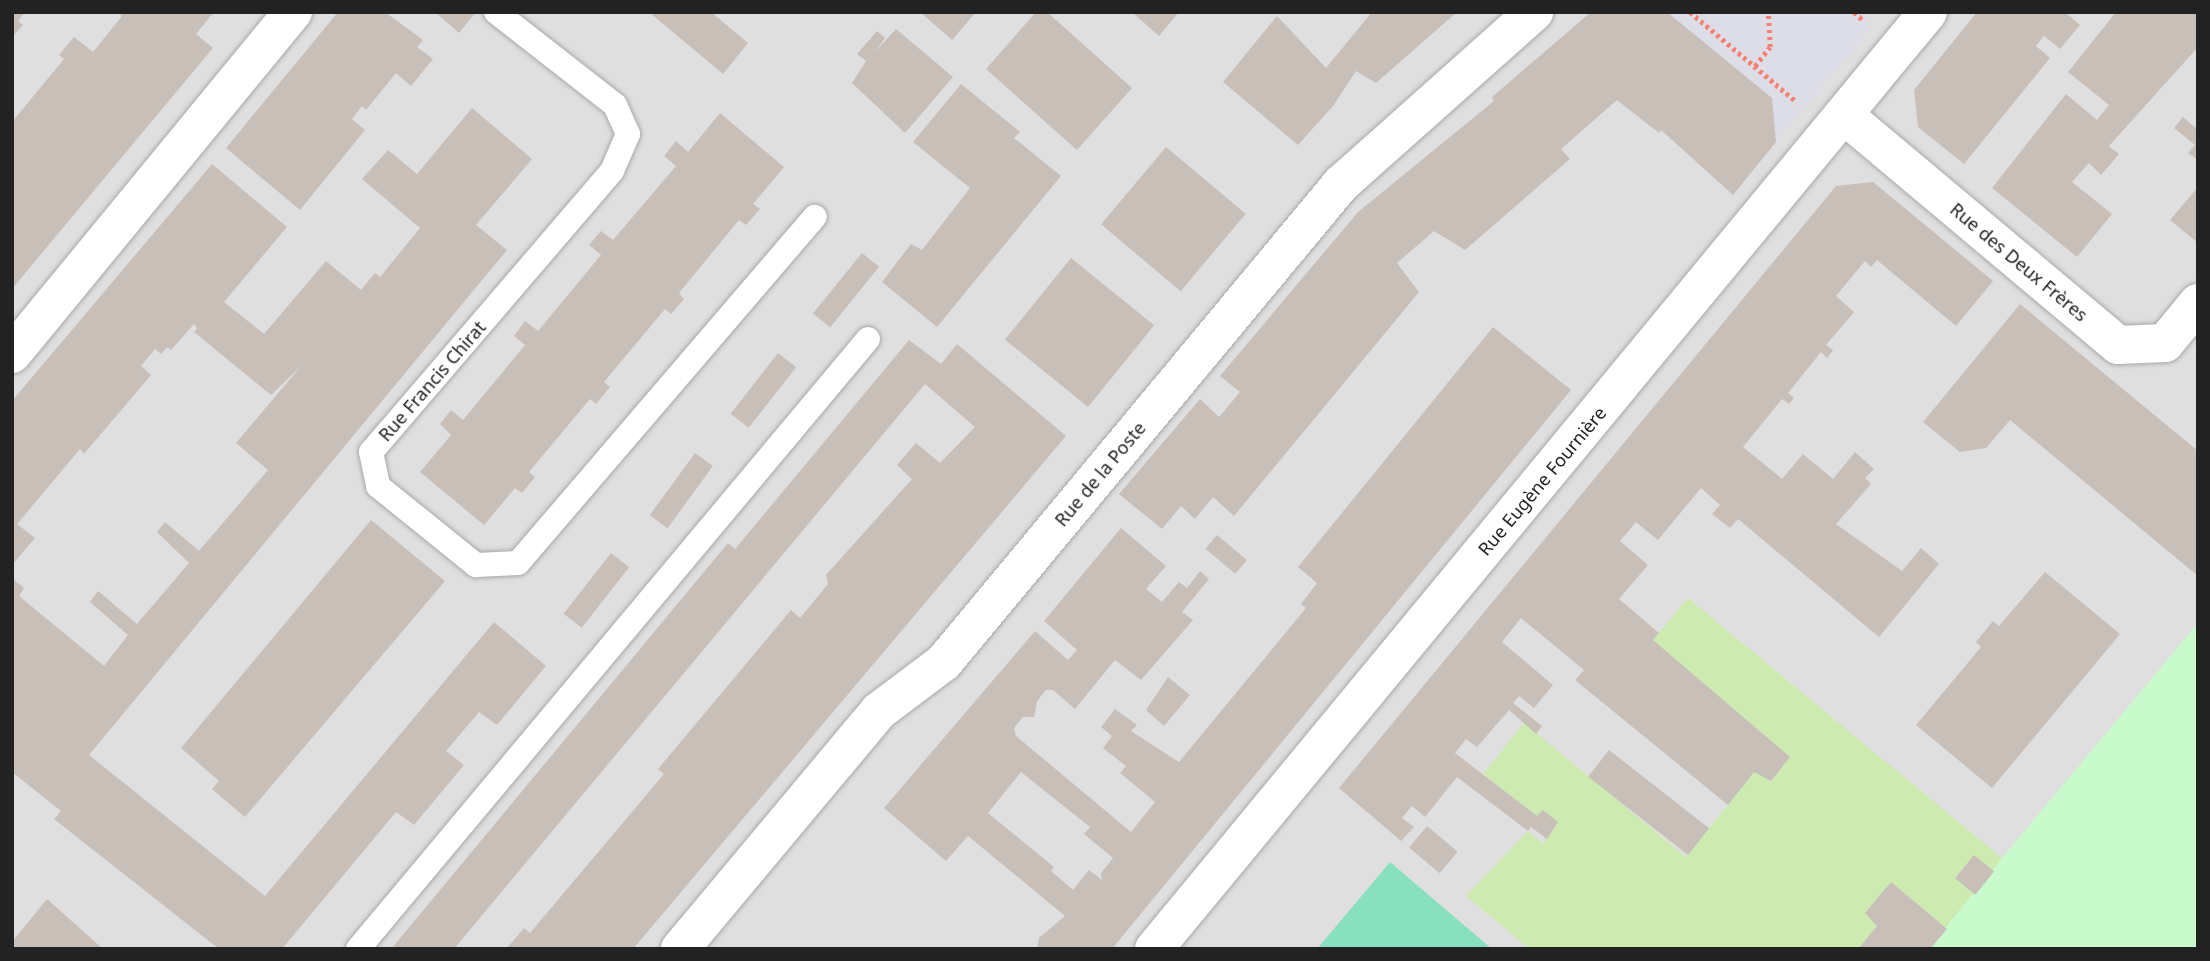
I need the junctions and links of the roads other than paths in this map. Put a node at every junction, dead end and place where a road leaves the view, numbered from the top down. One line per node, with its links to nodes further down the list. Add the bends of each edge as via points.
1 (293, 12): 9 (street)
2 (496, 12): 6 (lane, Rue Francis Chirat, via 615,105 628,134 612,171 371,452 378,486 476,565 518,563)
3 (1534, 12): 11 (street, Rue de la Poste, via 1341,184 944,662 879,711)
4 (1928, 12): 5 (street, Rue Eugène Fournière)
5 (1844, 115): 7 (street, Rue des Deux Frères, via 2118,345 2165,343); 12 (street, Rue Eugène Fournière)
6 (815, 217)
7 (2198, 303)
8 (868, 339): 10 (lane)
9 (12, 354)
10 (358, 949)
11 (680, 949)
12 (1154, 949)

